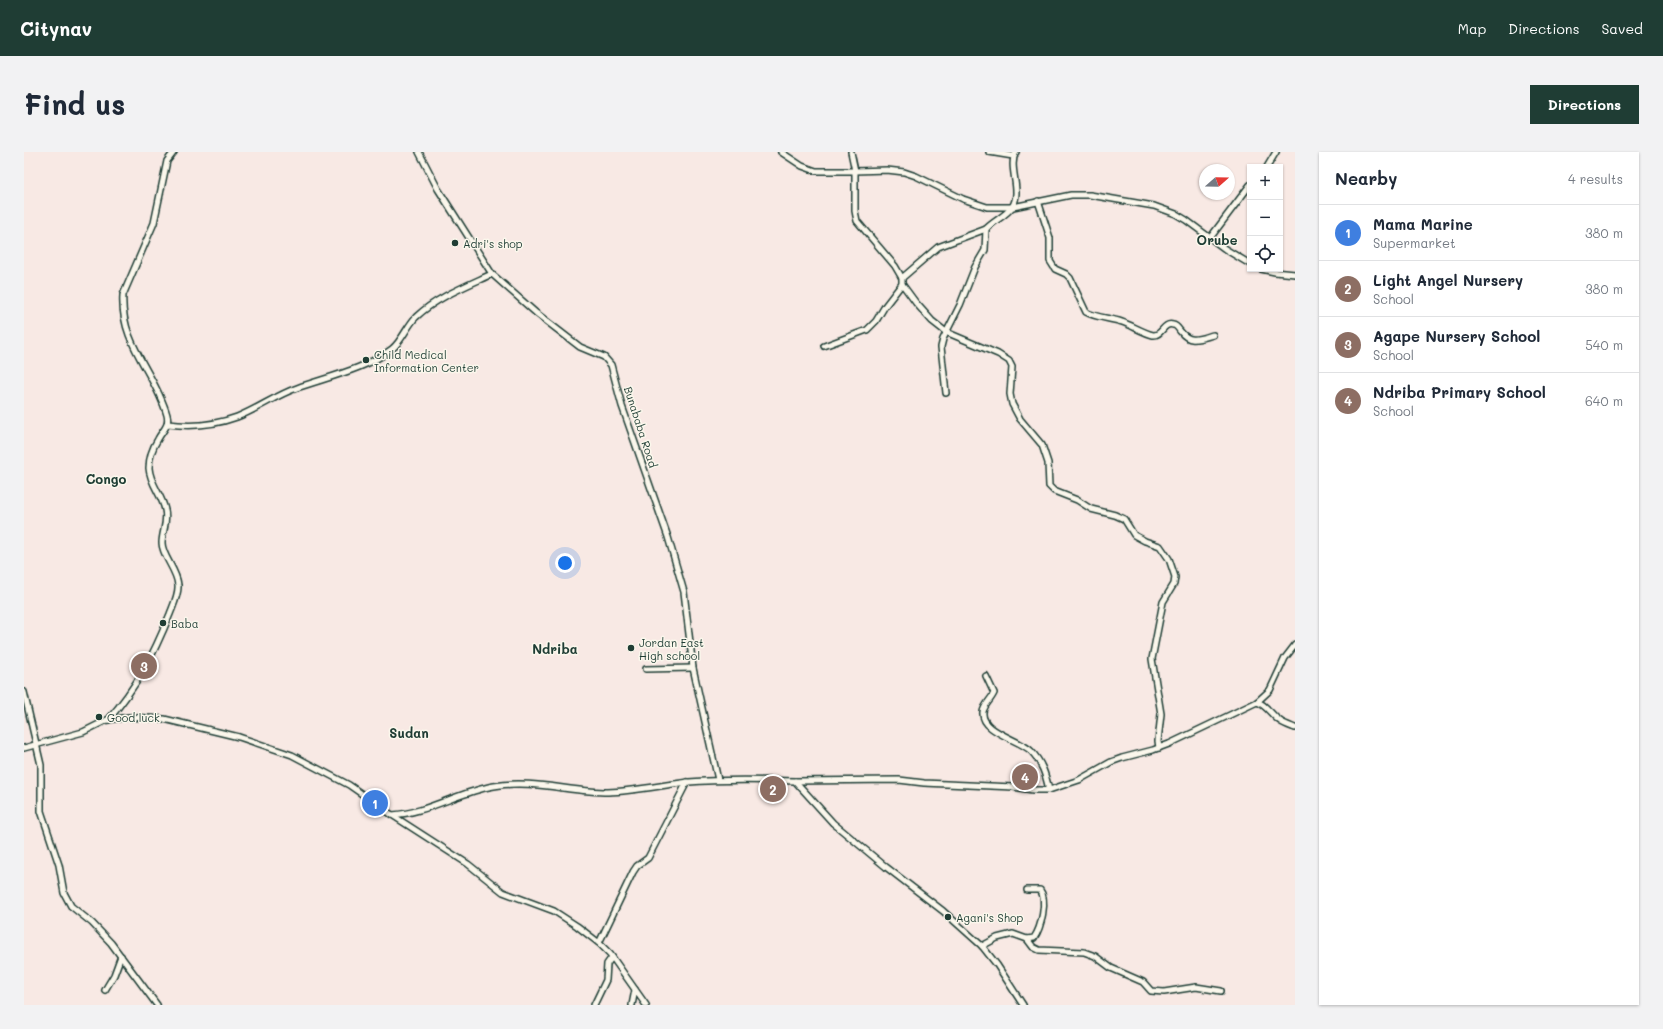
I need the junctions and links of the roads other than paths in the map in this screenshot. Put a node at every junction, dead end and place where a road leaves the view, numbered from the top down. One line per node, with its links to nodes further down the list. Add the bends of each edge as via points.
1 (174, 152): 24 (street, via 167,161 154,223 123,295 128,335 157,390)
2 (419, 152): 17 (street, Bunababa Road, via 438,189)
3 (781, 152): 9 (street, via 809,169)
4 (851, 152): 9 (street)
5 (989, 152): 7 (street)
6 (1276, 152): 8 (street)
7 (1014, 154): 12 (street, via 1016,191)
8 (1269, 164)
9 (855, 172): 12 (street, via 904,172 973,203 987,207); 19 (street, via 857,221 895,266)
10 (1247, 189): 14 (street)
11 (1038, 201): 12 (street); 14 (street, via 1062,196 1090,196 1154,206 1176,214); 21 (street, via 1050,238 1050,261 1056,269 1070,278 1086,312 1121,322 1152,335 1158,334 1164,327 1172,324 1191,340)
12 (1013, 206): 13 (street)
13 (986, 229): 19 (street, via 938,247); 20 (street, via 985,250)
14 (1210, 238): 15 (street)
15 (1247, 262)
16 (1276, 272): 18 (street)
17 (492, 274): 24 (street, via 429,305 414,318 394,348 380,356 341,374 290,390 236,417 200,425); 26 (street, Bunababa Road, via 536,314 580,348 604,357 611,365 622,406 668,537 684,592)
18 (1295, 274)
19 (902, 281): 20 (street, via 927,316); 22 (street, via 872,326)
20 (946, 332): 23 (street, via 941,354); 35 (street, via 998,354 1009,362 1012,367 1012,404 1020,419 1042,445 1048,463 1049,486 1091,509 1124,519 1134,535 1160,546 1169,559 1175,578 1174,584 1163,602 1152,658 1161,714)
21 (1212, 335)
22 (824, 346)
23 (946, 393)
24 (168, 424): 31 (street, via 153,449 149,467 165,510 166,523 162,544 178,586 149,662 127,698)
25 (1295, 646): 30 (street, via 1285,658 1270,690)
26 (693, 668): 27 (street); 36 (street, Bunababa Road)
27 (646, 669)
28 (986, 676): 39 (street, via 994,693 984,709 986,721 996,733 1020,742 1030,750 1043,769)
29 (24, 692): 33 (street)
30 (1257, 702): 32 (street, via 1262,703 1270,714 1281,722); 35 (street)
31 (107, 720): 33 (street, via 83,732); 40 (street, via 129,717 164,719 267,745 349,785)
32 (1295, 728)
33 (36, 745): 34 (street); 45 (street, via 41,765 41,811 59,865 64,893 71,906 92,923)
34 (24, 748)
35 (1159, 748): 39 (street, via 1116,760 1079,780)
36 (718, 780): 37 (street); 38 (street)
37 (795, 781): 39 (street, via 899,780); 44 (street, via 833,823 943,911)
38 (687, 782): 40 (street, via 608,792 558,786 505,784 468,792 425,809); 43 (street, via 648,858 633,872)
39 (1049, 790)
40 (392, 815): 43 (street, via 468,864 503,892 554,911)
41 (1027, 890): 42 (street, via 1040,890 1043,899 1039,930 1034,938)
42 (1027, 939): 44 (street, via 1013,934 1004,935); 49 (street, via 1038,950 1078,950 1088,953 1104,965 1144,982 1151,991 1164,992 1196,986)
43 (599, 943): 46 (street)
44 (982, 946): 54 (street)
45 (121, 956): 47 (street); 50 (street)
46 (612, 957): 48 (street); 51 (street, via 606,968 606,980)
47 (105, 990)
48 (635, 990): 52 (street); 53 (street)
49 (1221, 991)
50 (157, 1005)
51 (594, 1005)
52 (632, 1005)
53 (646, 1005)
54 (1023, 1005)

